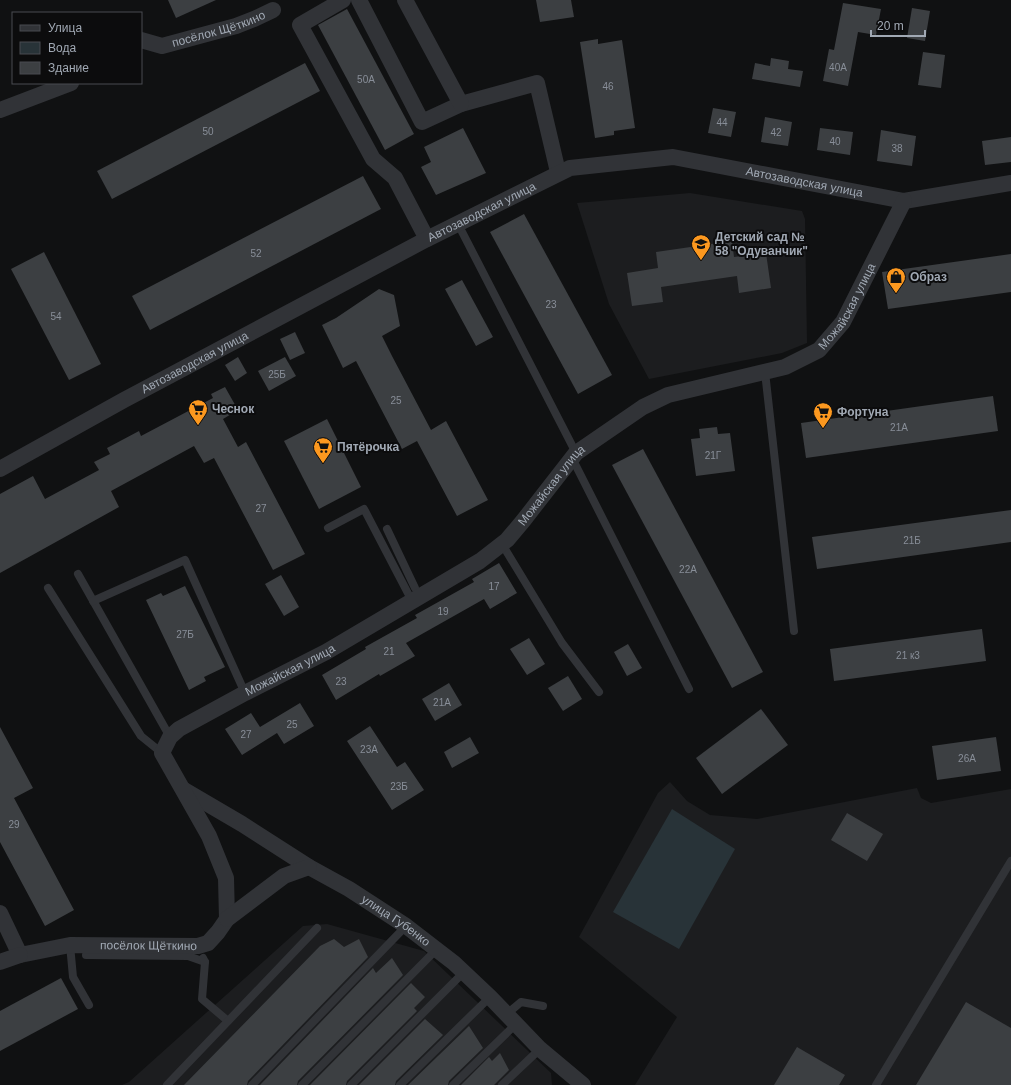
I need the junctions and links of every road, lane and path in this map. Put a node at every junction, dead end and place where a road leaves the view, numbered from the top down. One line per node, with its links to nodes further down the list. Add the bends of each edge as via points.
1 (343, 0): 13 (street, via 300,25 373,160 395,178)
2 (359, 0): 7 (street, via 422,122)
3 (405, 0): 7 (street)
4 (273, 10): 5 (street, посёлок Щёткино, via 236,26 162,46)
5 (142, 40)
6 (68, 84): 8 (street)
7 (460, 104): 9 (street, via 537,83)
8 (0, 110)
9 (558, 172): 11 (street, Автозаводская улица, via 570,168 673,157); 12 (street, Автозаводская улица)
10 (1011, 184): 11 (street, Автозаводская улица)
11 (904, 201): 14 (street, Можайская улица, via 843,322 820,350 785,367)
12 (458, 224): 13 (street, Автозаводская улица); 15 (lane)
13 (427, 239): 16 (street, Автозаводская улица, via 131,396)
14 (765, 372): 15 (street, Можайская улица, via 668,395 643,407); 24 (lane)
15 (574, 456): 19 (street, Можайская улица); 25 (lane)
16 (0, 470)
17 (328, 528): 22 (lane, via 364,510)
18 (387, 529): 22 (lane)
19 (502, 544): 22 (street, Можайская улица, via 480,561); 27 (lane, via 562,643)
20 (78, 574): 23 (lane)
21 (48, 588): 29 (lane, via 140,736)
22 (414, 594): 26 (street, Можайская улица, via 326,652)
23 (93, 601): 26 (lane, via 185,560); 28 (lane)
24 (794, 630)
25 (689, 689)
26 (245, 692): 28 (street, Можайская улица, via 179,729)
27 (599, 692)
28 (170, 737): 29 (street, Можайская улица)
29 (162, 753): 30 (street)
30 (184, 790): 32 (street, улица Губенко); 34 (street, via 209,836 226,878)
31 (1011, 861): 59 (lane)
32 (310, 867): 34 (street, via 284,876); 35 (street, улица Губенко)
33 (0, 914): 40 (street)
34 (226, 919): 38 (street, посёлок Щёткино, via 208,943)
35 (406, 926): 39 (street, улица Губенко); 52 (lane)
36 (317, 928): 49 (lane)
37 (70, 945): 38 (street, посёлок Щёткино); 40 (street, посёлок Щёткино); 46 (lane, via 73,977)
38 (198, 946): 43 (lane)
39 (437, 949): 44 (street, улица Губенко); 53 (lane)
40 (20, 955): 42 (street, посёлок Щёткино)
41 (86, 955): 43 (lane, via 188,956)
42 (0, 962)
43 (205, 962): 49 (lane, via 202,999)
44 (464, 972): 45 (street, улица Губенко); 54 (lane)
45 (490, 997): 48 (street, улица Губенко); 55 (lane)
46 (89, 1006)
47 (543, 1006): 48 (lane, via 521,1002)
48 (512, 1019): 50 (street, улица Губенко); 56 (lane)
49 (228, 1021): 51 (lane)
50 (540, 1049): 57 (lane); 58 (street, улица Губенко)
51 (167, 1085)
52 (252, 1085)
53 (302, 1085)
54 (351, 1085)
55 (400, 1085)
56 (453, 1085)
57 (502, 1085)
58 (582, 1085)
59 (876, 1085)

